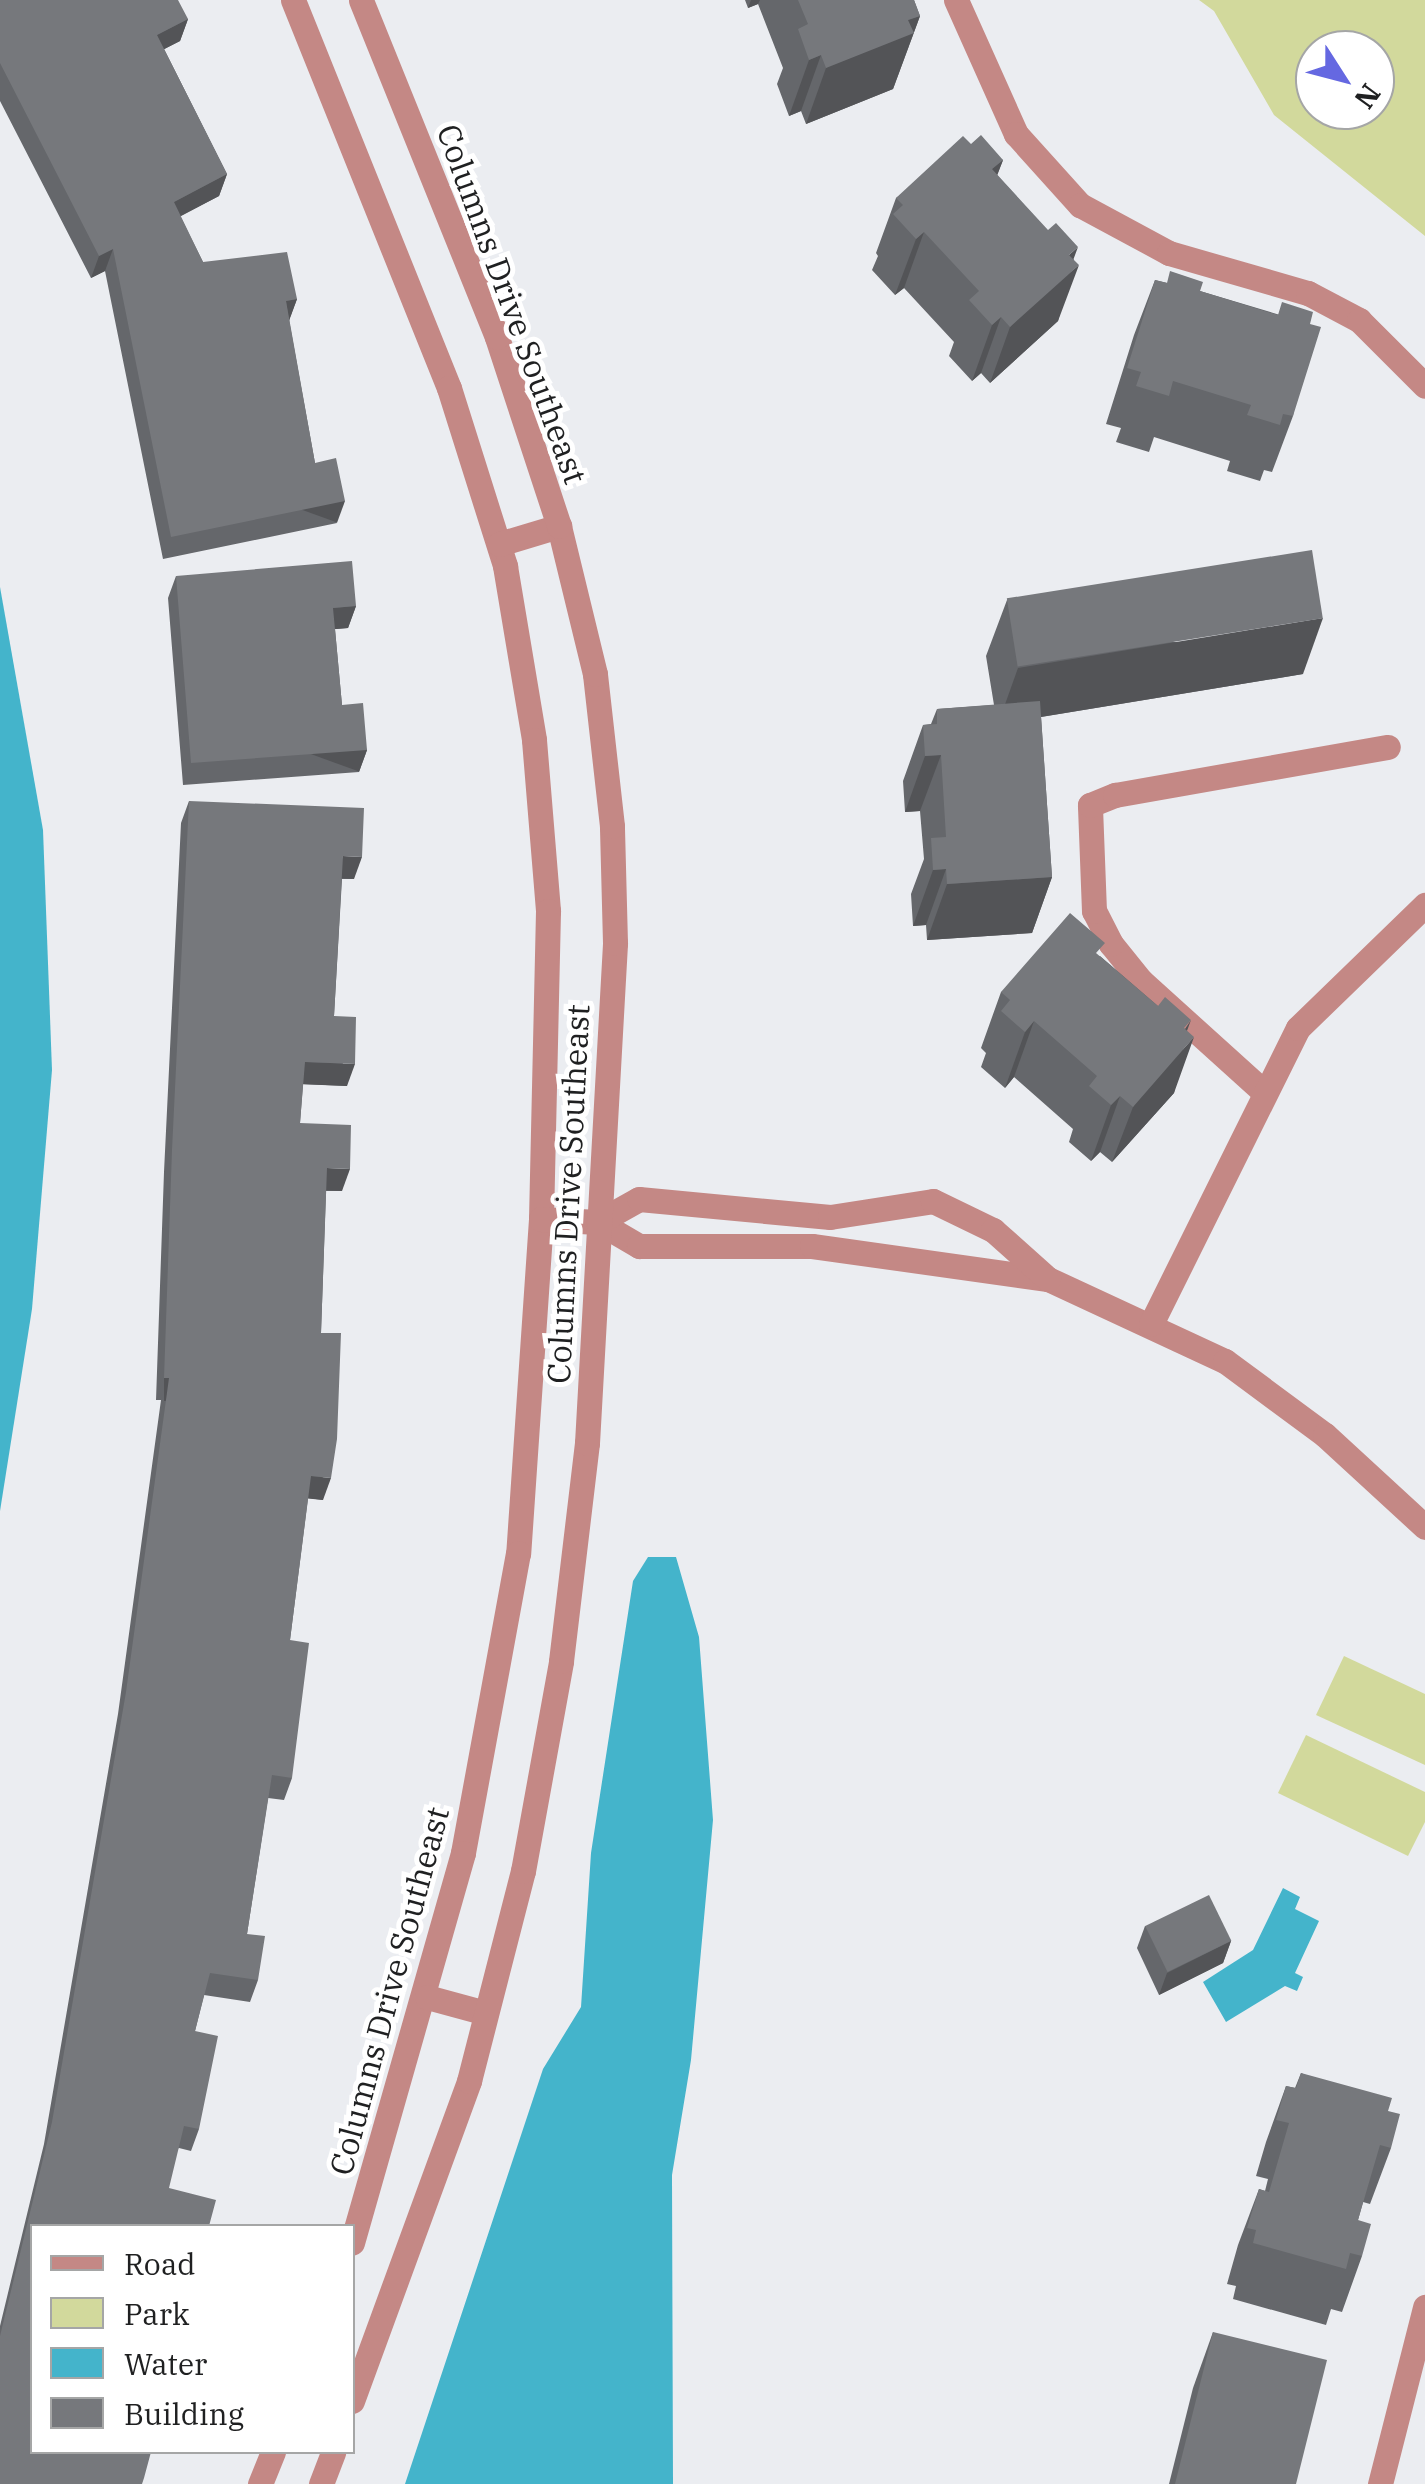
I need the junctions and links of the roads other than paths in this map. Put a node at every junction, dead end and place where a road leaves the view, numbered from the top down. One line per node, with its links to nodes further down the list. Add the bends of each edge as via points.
1 (293, 0): 6 (street, Columns Drive Southeast, via 449,388)
2 (361, 0): 5 (street, Columns Drive Southeast, via 496,337)
3 (956, 0): 4 (street, via 1016,134 1080,206 1168,253 1308,293 1359,320)
4 (1425, 386)
5 (559, 526): 6 (street); 12 (street, Columns Drive Southeast, via 595,674 612,826 615,942)
6 (499, 544): 11 (street, Columns Drive Southeast, via 544,833 549,997)
7 (1388, 747): 9 (street, via 1115,795 1090,806 1094,911 1112,944 1141,981)
8 (1425, 905): 9 (street, via 1298,1028)
9 (1265, 1093): 15 (street, via 1215,1206)
10 (813, 1215): 12 (street, via 639,1199); 13 (street); 14 (street, via 946,1204 993,1230)
11 (541, 1219): 12 (street); 17 (street, Columns Drive Southeast, via 518,1553 463,1853)
12 (598, 1222): 13 (street, via 638,1246); 18 (street, Columns Drive Southeast, via 577,1554 523,1871)
13 (812, 1246): 14 (street)
14 (1048, 1279): 15 (street)
15 (1151, 1324): 16 (street, via 1225,1361 1325,1434)
16 (1425, 1528)
17 (426, 1997): 18 (street); 19 (street, Columns Drive Southeast)
18 (486, 2012): 21 (street, Columns Drive Southeast, via 436,2180)
19 (355, 2234)
20 (1425, 2307): 26 (street)
21 (355, 2393)
22 (272, 2454): 24 (street)
23 (332, 2454): 25 (street)
24 (260, 2484)
25 (321, 2484)
26 (1380, 2484)

